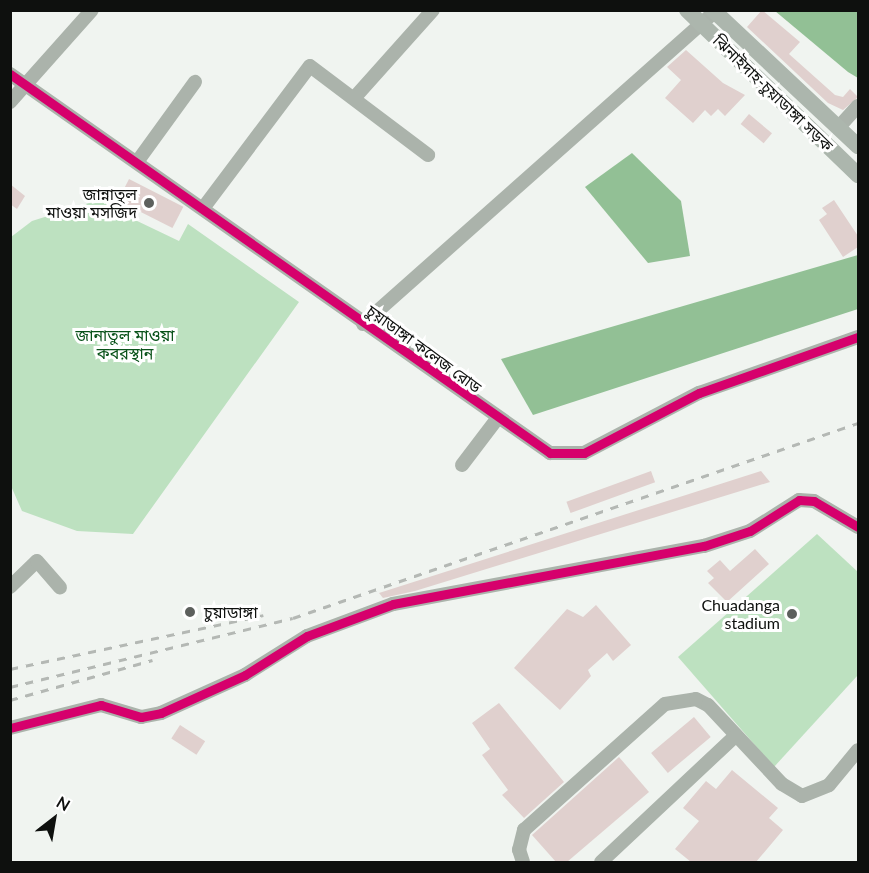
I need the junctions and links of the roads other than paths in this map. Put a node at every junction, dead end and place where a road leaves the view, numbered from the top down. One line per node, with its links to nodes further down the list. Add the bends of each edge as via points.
1 (92, 10): 8 (street)
2 (433, 10): 9 (street)
3 (687, 10): 5 (main road, ঝিনাইদাহ-চুয়াডাঙ্গা সড়ক)
4 (714, 11): 5 (street); 12 (main road, ঝিনাইদাহ-চুয়াডাঙ্গা সড়ক)
5 (700, 24): 16 (main road, ঝিনাইদাহ-চুয়াডাঙ্গা সড়ক); 18 (street)
6 (10, 74): 8 (street, চুয়াডাঙ্গা কলেজ রোড)
7 (195, 82): 15 (street)
8 (25, 85): 10 (street); 15 (street, চুয়াডাঙ্গা কলেজ রোড)
9 (356, 96): 14 (street); 17 (street, via 315,67 306,67)
10 (10, 102)
11 (858, 106): 12 (street)
12 (838, 128): 13 (main road, ঝিনাইদাহ-চুয়াডাঙ্গা সড়ক)
13 (858, 146)
14 (428, 155)
15 (137, 162): 17 (street, চুয়াডাঙ্গা কলেজ রোড)
16 (858, 175)
17 (204, 207): 18 (street, চুয়াডাঙ্গা কলেজ রোড)
18 (363, 324): 20 (street, চুয়াডাঙ্গা কলেজ রোড)
19 (858, 337): 20 (street, চুয়াডাঙ্গা কলেজ রোড, via 699,393 584,453 550,453)
20 (497, 420): 21 (street)
21 (462, 465)
22 (858, 527): 25 (street, via 814,501 799,500 750,531 704,546 393,604 307,636 245,675 161,713 141,717 101,705)
23 (10, 586): 24 (street, via 37,561)
24 (60, 587)
25 (10, 728)
26 (735, 736): 27 (street, via 802,796 829,785); 28 (street, via 696,699 665,704 525,831 519,850); 29 (street)
27 (858, 750)
28 (523, 862)
29 (601, 862)

